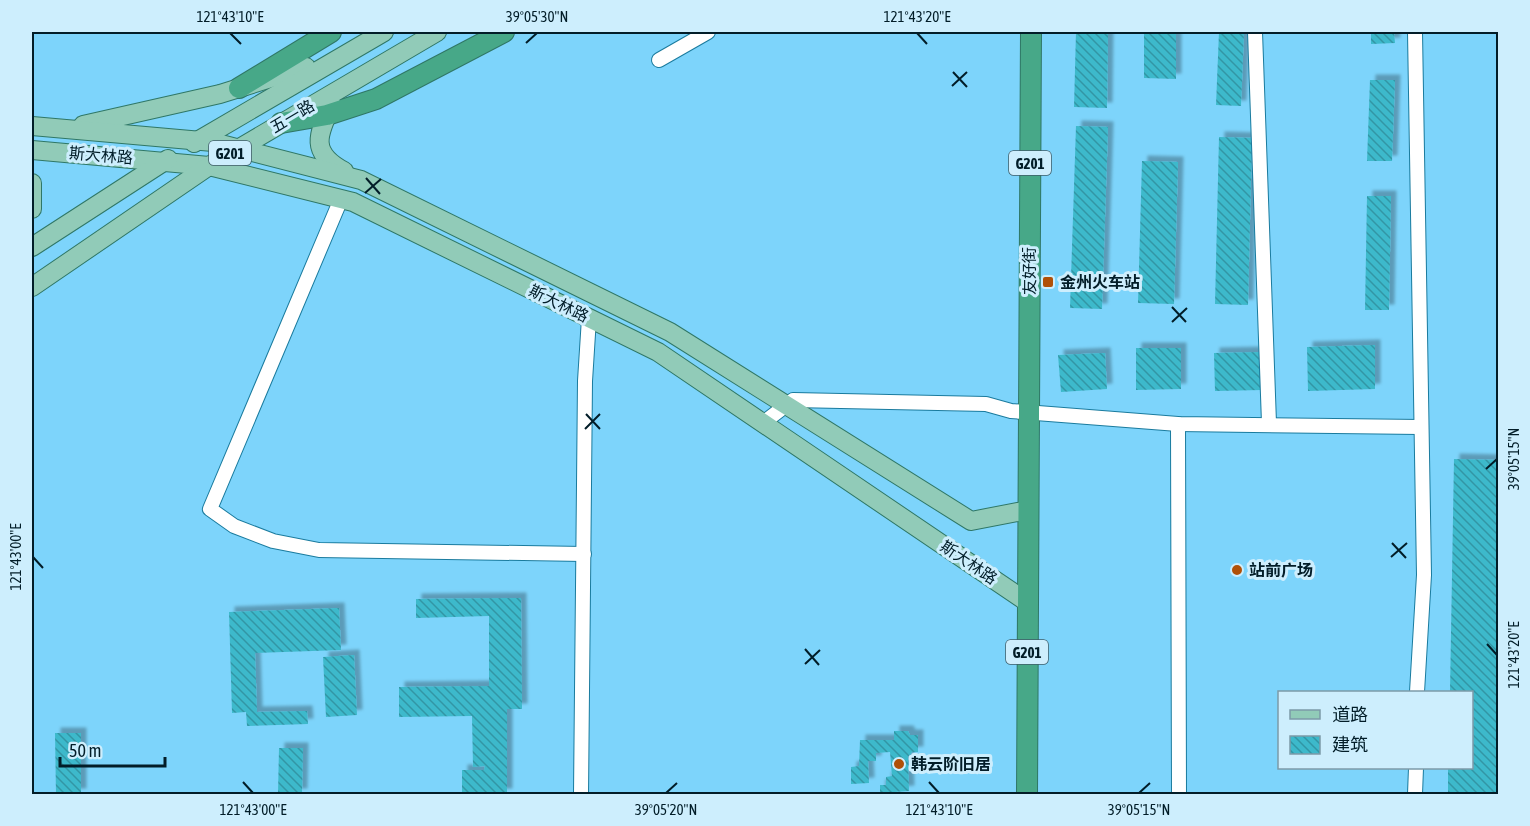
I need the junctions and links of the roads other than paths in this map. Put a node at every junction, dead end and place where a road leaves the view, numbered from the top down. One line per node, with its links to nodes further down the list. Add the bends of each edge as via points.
1 (331, 32): 11 (highway)
2 (384, 32): 9 (main road)
3 (437, 32): 12 (main road, 五一路 / G201)
4 (504, 32): 13 (highway, via 376,99)
5 (708, 32): 10 (street)
6 (1031, 32): 30 (highway, 友好街 / G201)
7 (1255, 32): 32 (street)
8 (1415, 32): 34 (street)
9 (336, 57): 11 (main road); 17 (main road)
10 (659, 60)
11 (239, 88): 16 (main road)
12 (339, 88): 13 (main road); 14 (main road, 五一路 / G201)
13 (327, 115): 14 (highway); 22 (main road, via 320,130 320,151 328,163)
14 (281, 123): 18 (main road, 五一路 / G201)
15 (32, 126): 16 (main road, 斯大林路)
16 (66, 129): 17 (main road, 斯大林路)
17 (198, 141): 18 (main road, 斯大林路); 20 (main road)
18 (238, 149): 21 (main road, 五一路 / G201); 22 (main road, 斯大林路)
19 (32, 150): 20 (main road, 斯大林路)
20 (165, 161): 21 (main road, 斯大林路); 26 (main road)
21 (209, 166): 24 (main road, 斯大林路); 27 (main road, 五一路 / G201)
22 (361, 180): 29 (main road, 斯大林路, via 670,332)
23 (32, 183): 25 (main road)
24 (341, 199): 28 (main road, 斯大林路); 36 (street, via 210,509 234,526 273,542 319,550)
25 (32, 209)
26 (32, 247)
27 (32, 287)
28 (589, 318): 31 (main road, 斯大林路, via 658,352); 36 (street)
29 (787, 405): 30 (street, via 793,400 986,404); 31 (street); 35 (main road, 斯大林路, via 971,521)
30 (1030, 412): 33 (street); 35 (highway, 友好街 / G201)
31 (763, 423): 37 (main road, 斯大林路)
32 (1269, 423): 33 (street); 34 (street)
33 (1178, 424): 42 (street)
34 (1421, 427): 38 (street, via 1424,575)
35 (1028, 510): 37 (highway, G201)
36 (584, 554): 40 (street)
37 (1027, 602): 41 (highway, G201)
38 (1417, 691)
39 (1416, 769): 43 (street)
40 (581, 795)
41 (1027, 795)
42 (1179, 795)
43 (1415, 795)

